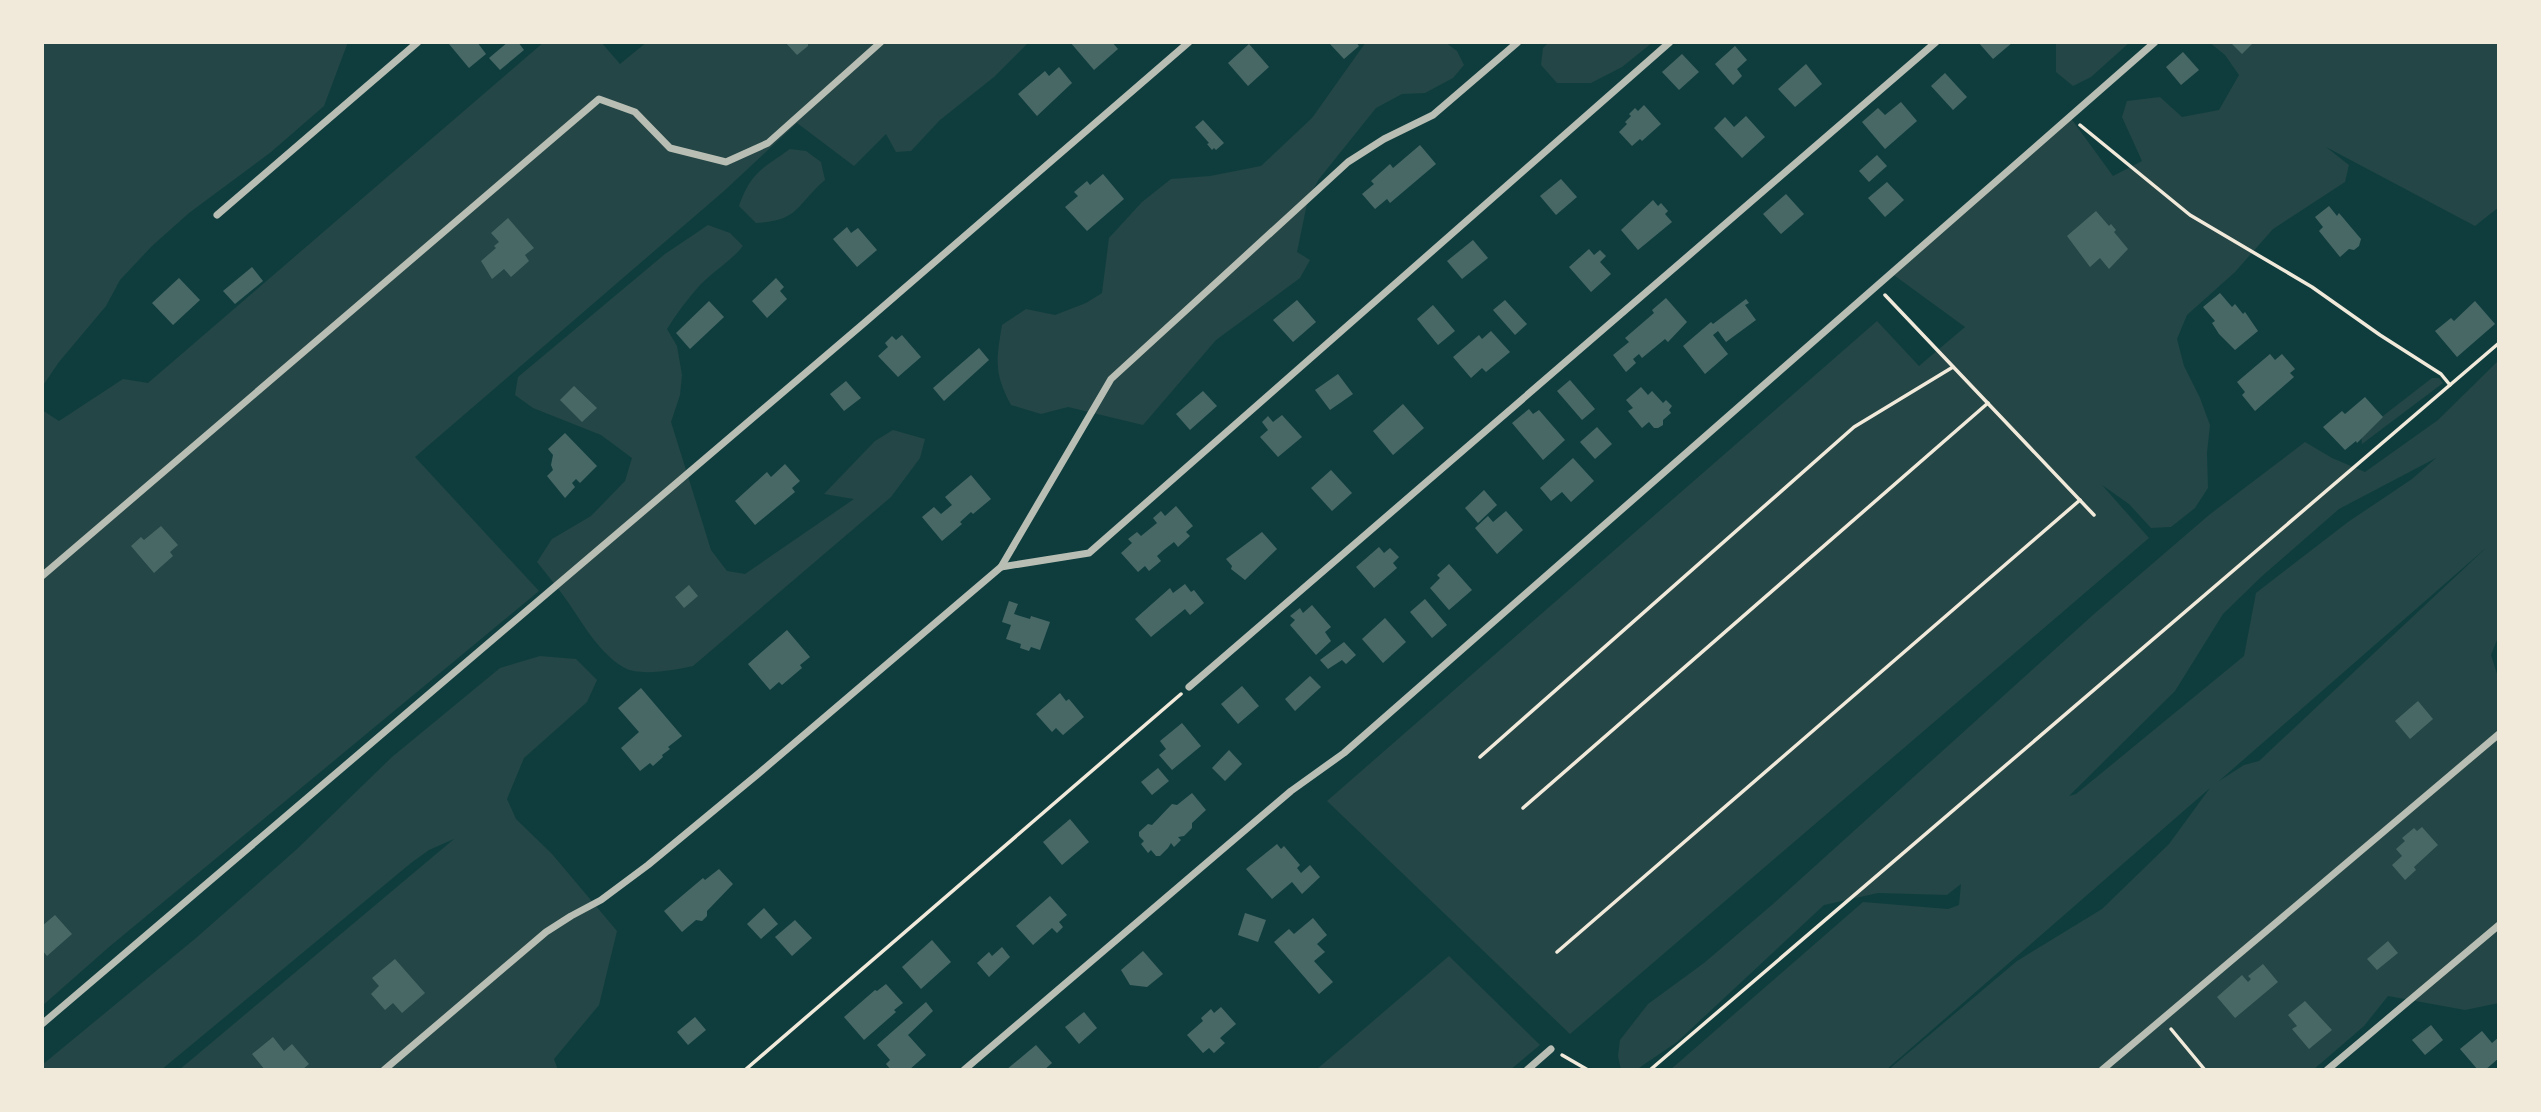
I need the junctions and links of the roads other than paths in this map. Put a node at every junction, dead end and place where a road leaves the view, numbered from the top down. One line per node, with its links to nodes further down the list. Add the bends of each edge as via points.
1 (418, 42): 8 (street)
2 (881, 42): 10 (street, via 768,143 726,162 670,148 635,112 599,100)
3 (1189, 42): 14 (street)
4 (1518, 42): 9 (street, via 1433,116 1348,162 1111,379)
5 (1670, 42): 9 (street, via 1089,553)
6 (1936, 42): 11 (street)
7 (2155, 42): 17 (street, via 1344,753 1291,791)
8 (217, 215)
9 (1001, 567): 16 (street, via 678,840 601,900 546,932)
10 (42, 576)
11 (1189, 687)
12 (2499, 733): 19 (street)
13 (2499, 925): 20 (street)
14 (42, 1024)
15 (1551, 1049): 18 (street)
16 (384, 1070)
17 (964, 1070)
18 (1527, 1070)
19 (2102, 1070)
20 (2327, 1070)

